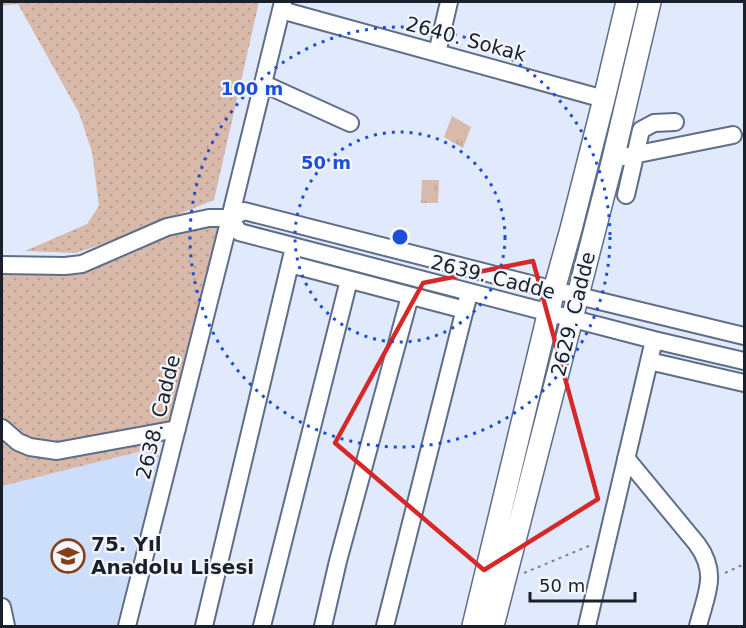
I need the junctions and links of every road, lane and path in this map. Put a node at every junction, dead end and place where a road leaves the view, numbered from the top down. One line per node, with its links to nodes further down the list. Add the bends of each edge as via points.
1 (449, 2): 5 (street)
2 (627, 2): 7 (main road, 2629. Cadde)
3 (650, 2): 12 (main road, 2629. Cadde)
4 (282, 6): 5 (street, 2640. Sokak); 6 (street, 2638. Cadde)
5 (437, 53): 7 (street, 2640. Sokak)
6 (264, 84): 9 (street); 14 (street, 2638. Cadde)
7 (604, 99): 19 (main road, 2629. Cadde)
8 (675, 122): 11 (street, via 654,123 640,130)
9 (350, 123)
10 (733, 135): 11 (street)
11 (635, 155): 12 (street); 13 (street)
12 (613, 159): 22 (main road, 2629. Cadde)
13 (626, 195)
14 (231, 218): 15 (street, 2639. Cadde, via 239,232); 17 (street, via 209,218 167,228 82,264); 19 (street, 2639. Cadde, via 244,211); 32 (street, 2638. Cadde)
15 (294, 247): 16 (street); 20 (street, 2639. Cadde)
16 (290, 264): 18 (street); 41 (street)
17 (2, 265)
18 (349, 280): 21 (street); 42 (street)
19 (554, 290): 22 (street, 2639. Cadde); 24 (main road, 2629. Cadde)
20 (469, 293): 23 (street); 24 (street, 2639. Cadde)
21 (410, 296): 23 (street); 43 (street)
22 (578, 296): 25 (main road, 2629. Cadde); 26 (street, 2639. Cadde)
23 (465, 310): 44 (street)
24 (549, 313): 25 (street, 2639. Cadde); 45 (main road, 2629. Cadde)
25 (572, 319): 27 (street, 2639. Cadde); 37 (main road, 2629. Cadde)
26 (744, 336)
27 (654, 340): 28 (street); 29 (street, 2639. Cadde)
28 (649, 361): 30 (street); 33 (street)
29 (744, 361)
30 (744, 383)
31 (2, 428): 32 (street, via 18,442 57,451)
32 (177, 429): 40 (street, 2638. Cadde)
33 (626, 458): 34 (street); 36 (street, via 701,550)
34 (608, 538): 37 (path); 47 (street)
35 (744, 564): 36 (path)
36 (710, 580): 48 (street)
37 (504, 581): 46 (main road, 2629. Cadde)
38 (2, 607): 39 (street)
39 (6, 627)
40 (127, 627)
41 (204, 627)
42 (262, 627)
43 (323, 627)
44 (385, 627)
45 (473, 627)
46 (493, 627)
47 (587, 627)
48 (698, 627)

